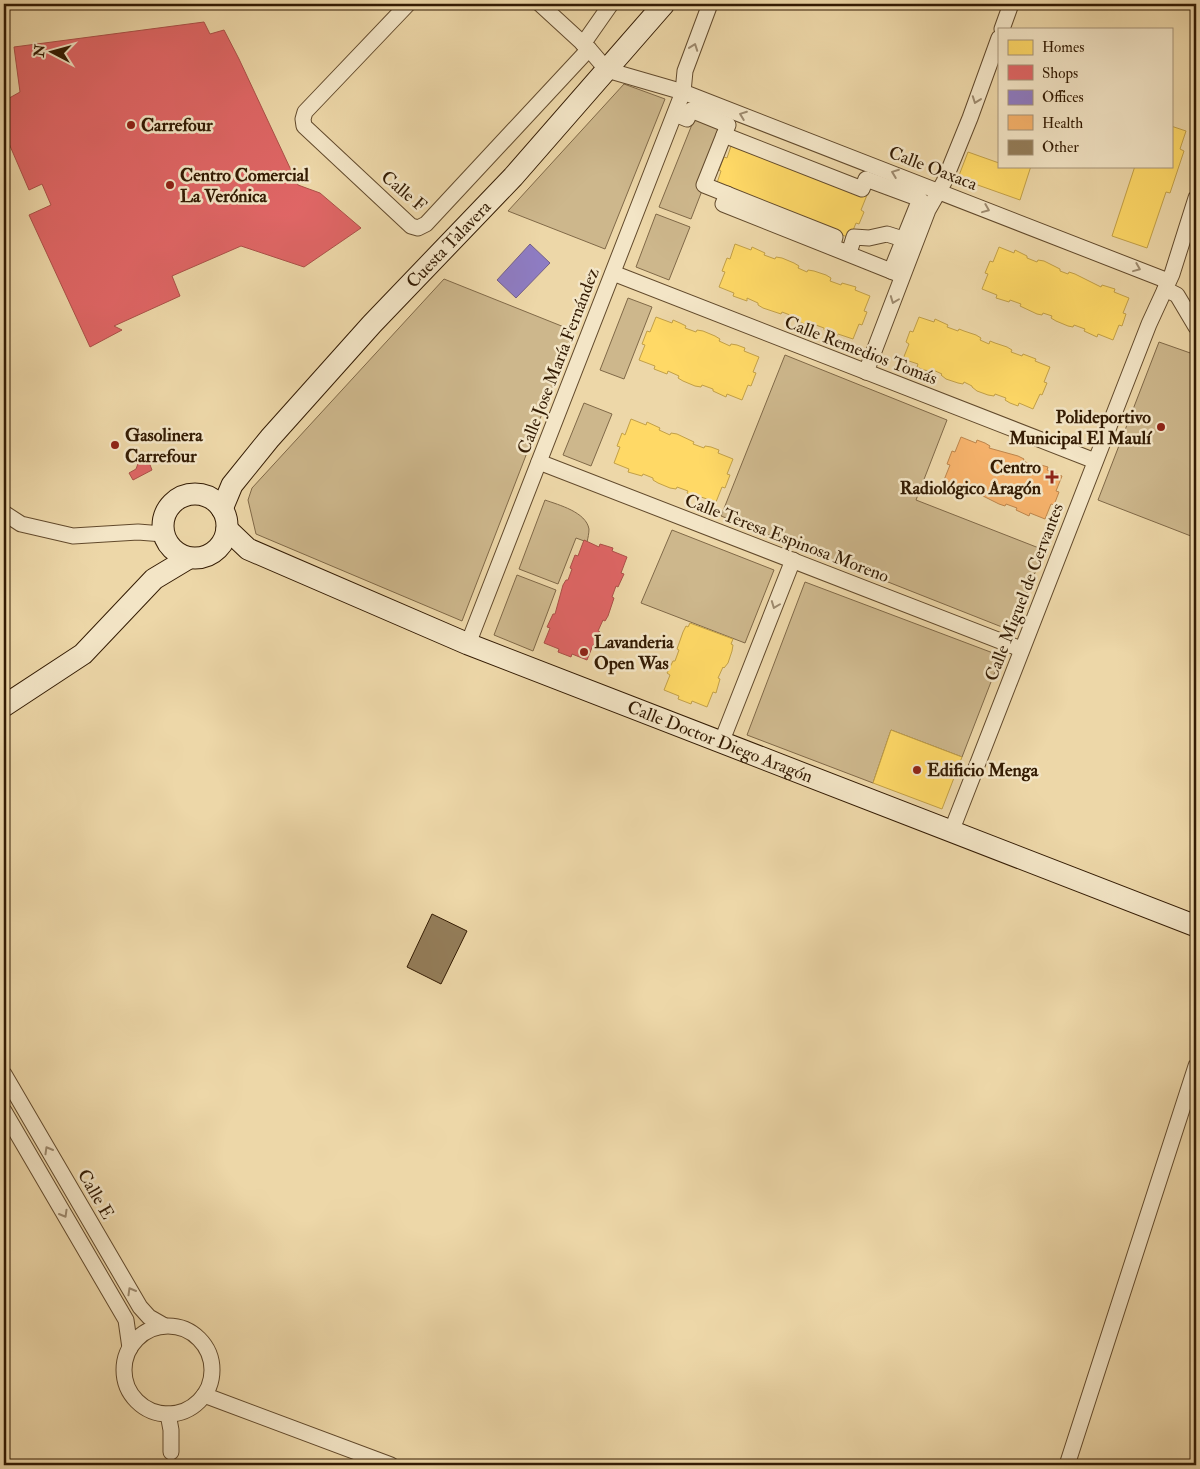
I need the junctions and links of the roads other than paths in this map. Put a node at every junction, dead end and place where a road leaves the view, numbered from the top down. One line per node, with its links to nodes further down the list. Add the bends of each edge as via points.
1 (408, 4): 9 (street, Calle F, via 305,112 303,119 304,126 411,226 418,228 426,224)
2 (540, 4): 9 (street)
3 (611, 4): 9 (street)
4 (664, 4): 10 (main road, Cuesta Talavera)
5 (710, 4): 11 (street, Calle Jose María Fernández, one-way to 5, via 685,72)
6 (1011, 4): 7 (street)
7 (1002, 28)
8 (998, 41): 14 (street, one-way to 14)
9 (586, 47): 10 (street)
10 (607, 70): 11 (street, Calle Oaxaca); 25 (main road, Cuesta Talavera, via 513,177 372,324 270,438 232,485)
11 (683, 92): 12 (street, Calle Jose María Fernández); 14 (street, Calle Oaxaca, one-way to 11)
12 (674, 114): 13 (street, via 687,119 691,110 728,125); 18 (street, Calle Jose María Fernández)
13 (724, 135): 16 (street, via 704,184); 17 (street, via 862,189 866,179 920,199)
14 (940, 191): 19 (street, Calle Oaxaca, one-way to 19); 21 (street, one-way to 21, via 928,210)
15 (1196, 198): 19 (street, Calle Miguel de Cervantes)
16 (794, 227): 17 (street, via 835,237 832,247 849,253 854,237 887,234); 17 (street, via 894,272)
17 (906, 240)
18 (612, 273): 21 (street, Calle Remedios Tomás); 23 (street, Calle Jose María Fernández)
19 (1166, 285): 20 (street, Calle Oaxaca, via 1178,295); 22 (street, Calle Miguel de Cervantes)
20 (1196, 327)
21 (866, 372): 22 (street, Calle Remedios Tomás)
22 (1095, 461): 31 (street, Calle Miguel de Cervantes)
23 (539, 462): 28 (street, Calle Teresa Espinosa Moreno); 30 (street, Calle Jose María Fernández)
24 (4, 513): 26 (street, via 21,524 73,536 138,532)
25 (218, 520): 26 (main road, via 192,494 181,497 165,513); 27 (main road, via 210,555); 30 (main road, Calle Doctor Diego Aragón, via 246,548)
26 (164, 537): 27 (main road, via 179,555); 29 (main road)
27 (189, 558): 29 (main road)
28 (793, 560): 31 (street, Calle Teresa Espinosa Moreno); 33 (street, one-way to 33)
29 (154, 579): 32 (main road, via 83,654)
30 (468, 644): 33 (main road, Calle Doctor Diego Aragón)
31 (1022, 648): 34 (street, Calle Miguel de Cervantes)
32 (4, 706)
33 (721, 743): 34 (main road, Calle Doctor Diego Aragón)
34 (951, 832): 35 (main road, Calle Doctor Diego Aragón)
35 (1196, 926)
36 (1196, 1066): 45 (street)
37 (4, 1074): 39 (street, Calle E, one-way to 37, via 140,1307)
38 (4, 1111): 40 (street, one-way to 40, via 126,1320)
39 (163, 1326): 40 (street, via 146,1332); 41 (street, via 186,1330 205,1346 212,1371)
40 (130, 1348): 42 (street, via 124,1372 132,1395 152,1411)
41 (204, 1395): 42 (street, via 192,1407); 44 (street)
42 (168, 1414): 43 (street)
43 (171, 1452)
44 (391, 1465)
45 (1066, 1465)

